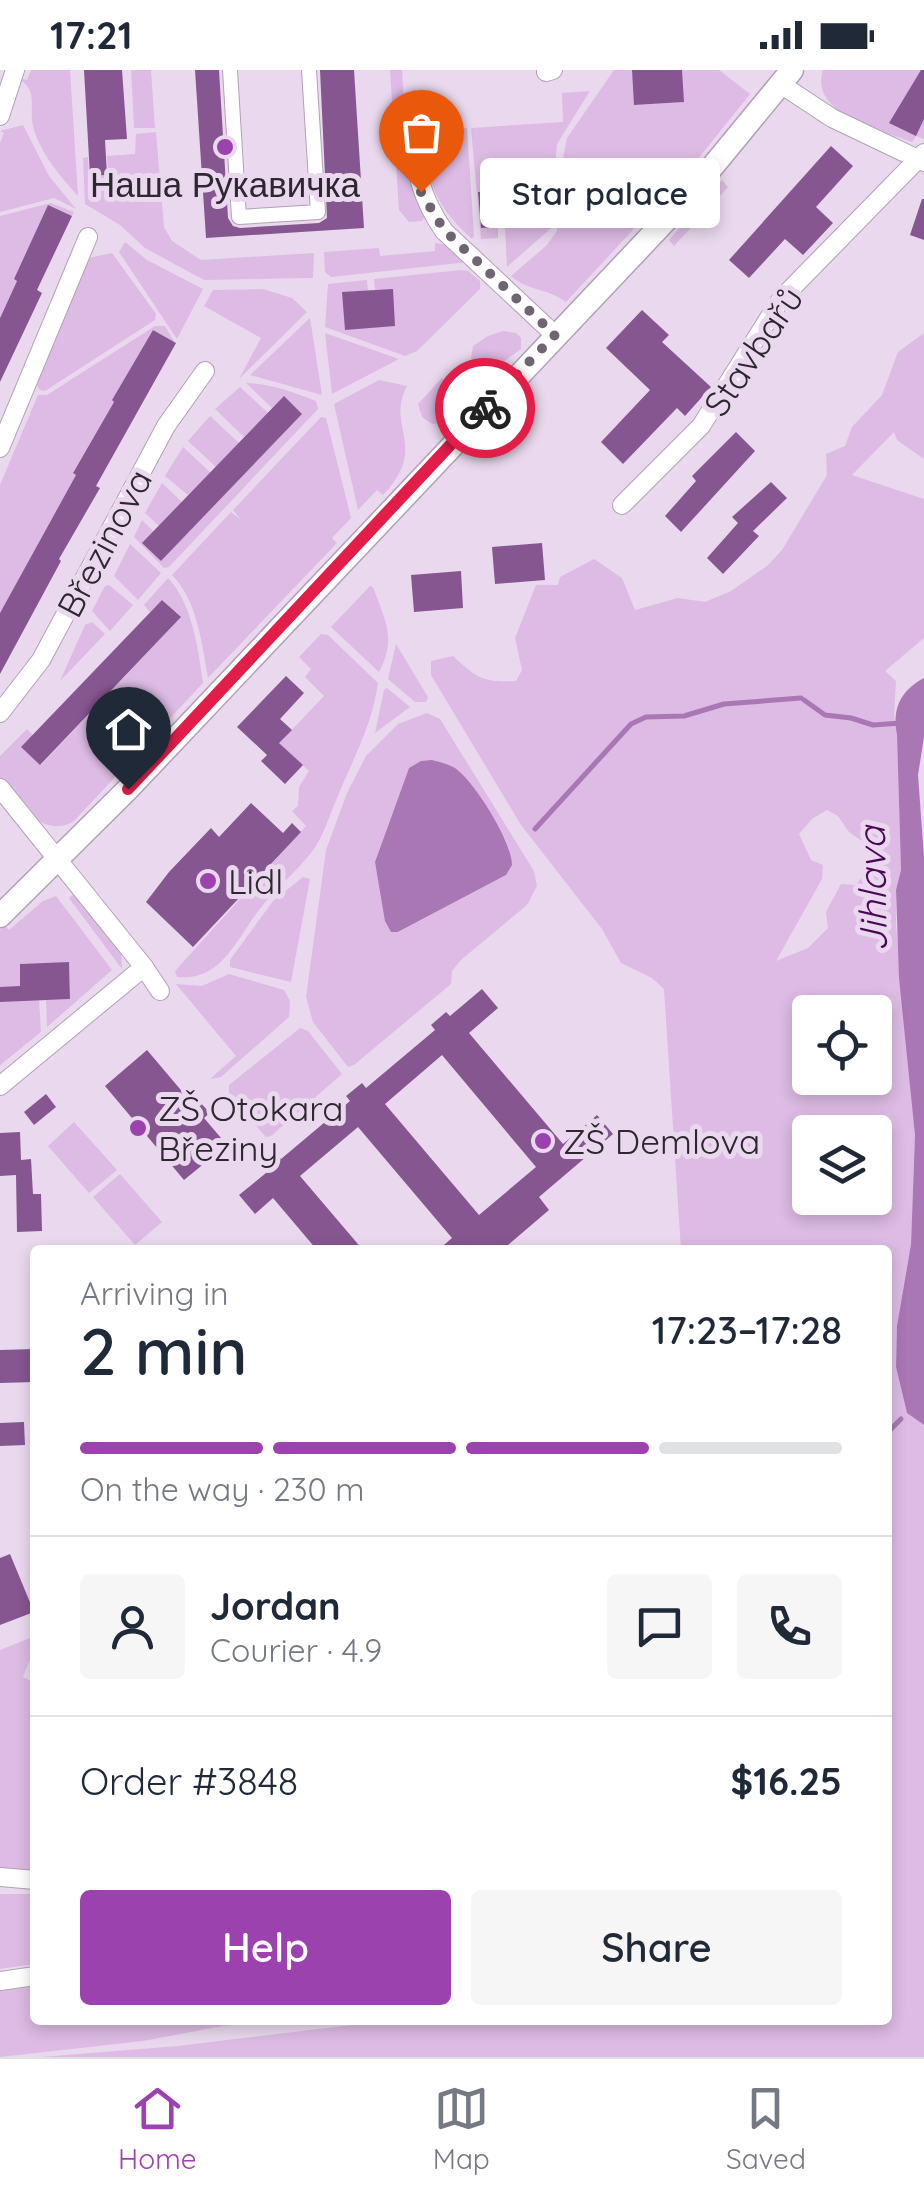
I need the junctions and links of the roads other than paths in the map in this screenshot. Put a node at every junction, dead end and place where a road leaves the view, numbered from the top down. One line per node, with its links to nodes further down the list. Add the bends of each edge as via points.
1 (16, 70): 5 (street)
2 (230, 70): 3 (street, via 240,217 318,212)
3 (309, 70)
4 (787, 78): 7 (street, via 832,118); 9 (street, via 685,200)
5 (0, 116)
6 (412, 130): 9 (street, via 421,192 444,230)
7 (922, 158): 12 (street, Stavbařů, via 782,298 701,426)
8 (88, 238): 11 (street)
9 (555, 335): 15 (street)
10 (204, 372): 13 (street, Březinova, via 166,426 40,660)
11 (0, 448)
12 (622, 505)
13 (0, 712)
14 (0, 788): 15 (street)
15 (59, 860): 16 (street); 17 (street)
16 (0, 916)
17 (144, 968): 18 (street); 19 (street)
18 (160, 991)
19 (0, 1086)
20 (0, 1877): 21 (street)
21 (30, 1880)
22 (30, 1977): 23 (street)
23 (0, 1981)

